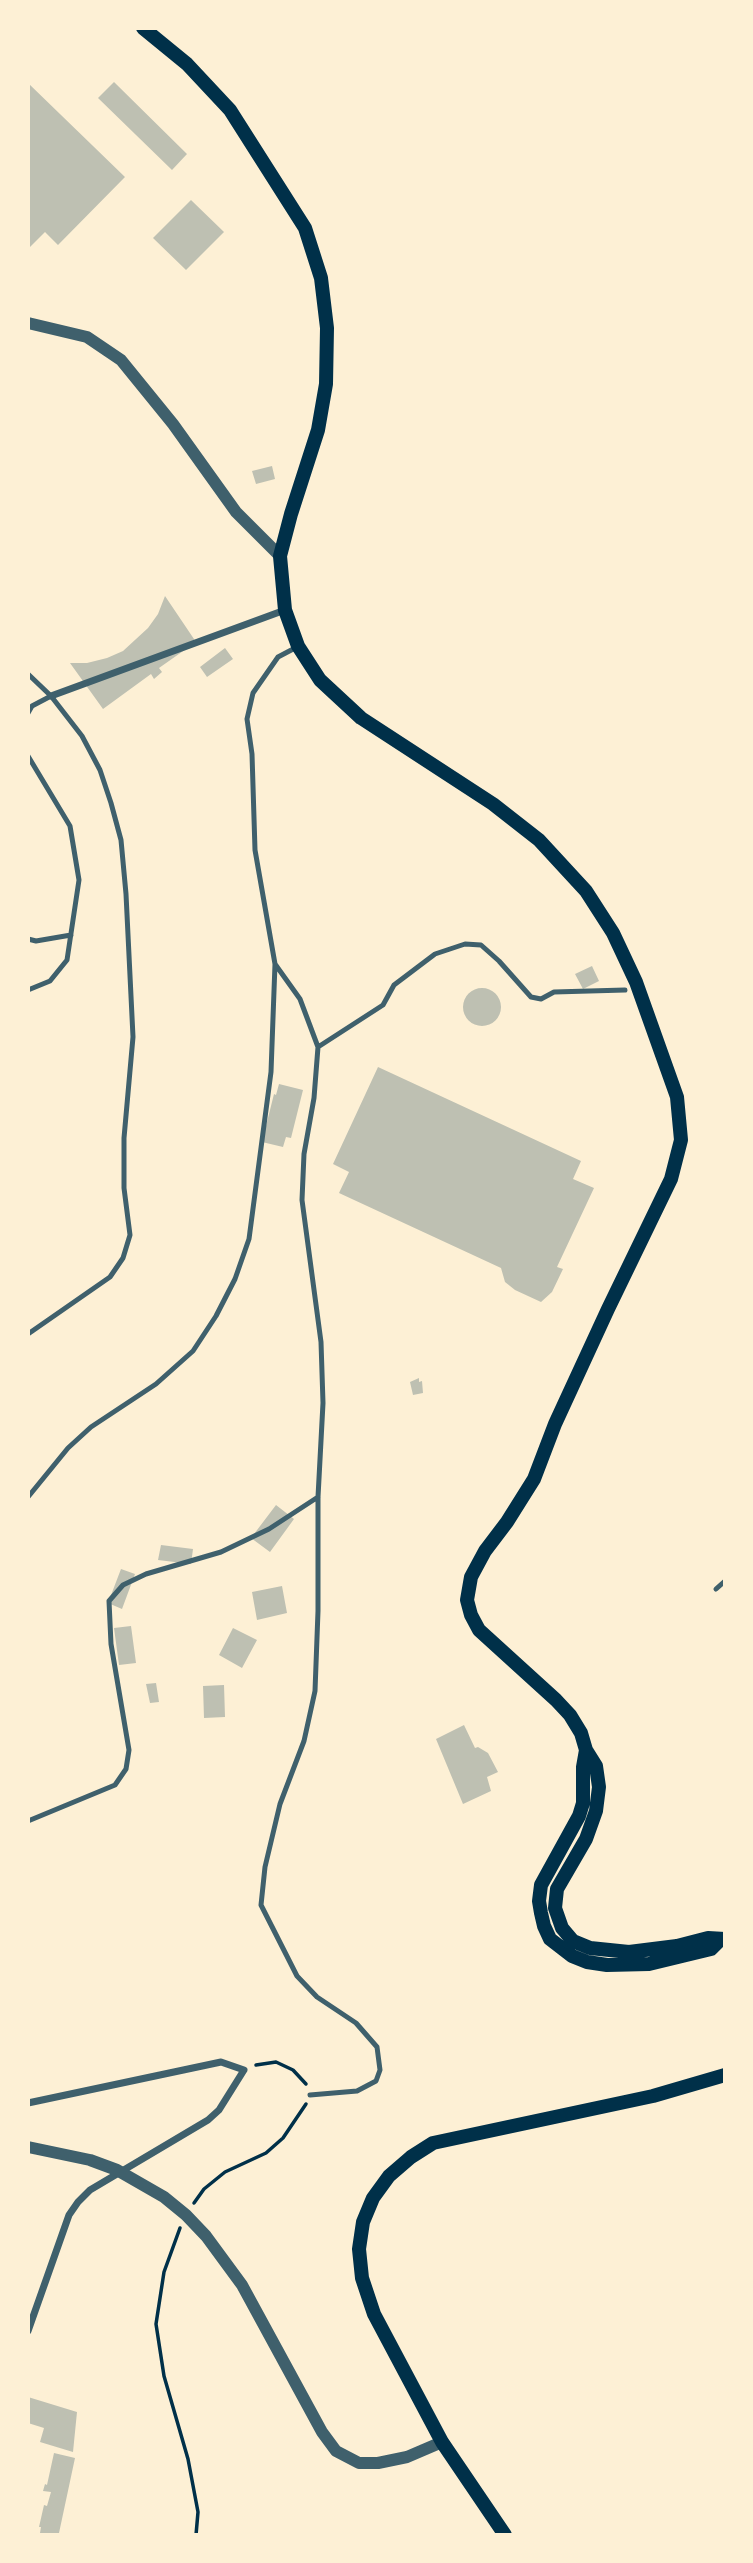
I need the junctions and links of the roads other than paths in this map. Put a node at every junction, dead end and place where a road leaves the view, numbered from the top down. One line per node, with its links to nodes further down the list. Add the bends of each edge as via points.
1 (143, 28): 3 (main road, via 187,64 230,110 305,228 321,278 327,328 326,384 318,430)
2 (28, 323): 3 (street, via 87,337 121,360 236,512)
3 (280, 556): 4 (main road)
4 (285, 610): 5 (main road); 7 (street)
5 (298, 646): 12 (lane, via 278,657 253,692 247,719 256,850); 22 (main road, via 320,680 360,718 493,804 539,840 586,891 636,982 677,1097 681,1140 671,1179 565,1401 534,1479 485,1551 468,1588 471,1615 479,1629 570,1715 586,1751 579,1816 541,1885 539,1901 550,1939 572,1956 607,1965 649,1964 711,1949)
6 (28, 674): 7 (lane)
7 (51, 696): 8 (lane); 16 (lane, via 82,736 100,770 121,840 133,1037 124,1138 130,1235 123,1258 110,1277)
8 (28, 713)
9 (28, 756): 10 (lane, via 70,826 79,880)
10 (71, 935): 11 (lane); 13 (lane, via 67,960 50,981)
11 (28, 939)
12 (275, 964): 15 (lane, via 300,999); 17 (lane, via 262,1152 248,1239 235,1279 193,1351 156,1384 90,1427)
13 (28, 990)
14 (625, 990): 15 (lane, via 531,997 481,945 466,944 435,954 394,985 383,1005)
15 (318, 1047): 18 (lane, via 302,1200 321,1342)
16 (28, 1334)
17 (28, 1497)
18 (318, 1497): 21 (lane, via 269,1530 221,1552 123,1585 109,1601 111,1644 129,1750 126,1769 115,1785); 24 (lane, via 315,1691 304,1741 280,1804 261,1905 297,1976 317,1997 356,2023 377,2047 380,2070 376,2081 357,2091)
19 (725, 1581): 20 (lane)
20 (716, 1589)
21 (28, 1821)
22 (722, 1940)
23 (725, 2075): 28 (main road, via 653,2096 433,2143 389,2176 363,2222 359,2249 362,2278 374,2314)
24 (310, 2095)
25 (28, 2103): 27 (street, via 221,2062 244,2070 208,2120 90,2190 78,2202 69,2214)
26 (29, 2147): 28 (street, via 117,2170 164,2197 206,2236 242,2285 336,2451 359,2463 378,2463 407,2458)
27 (28, 2331)
28 (442, 2442): 29 (main road)
29 (505, 2535)

